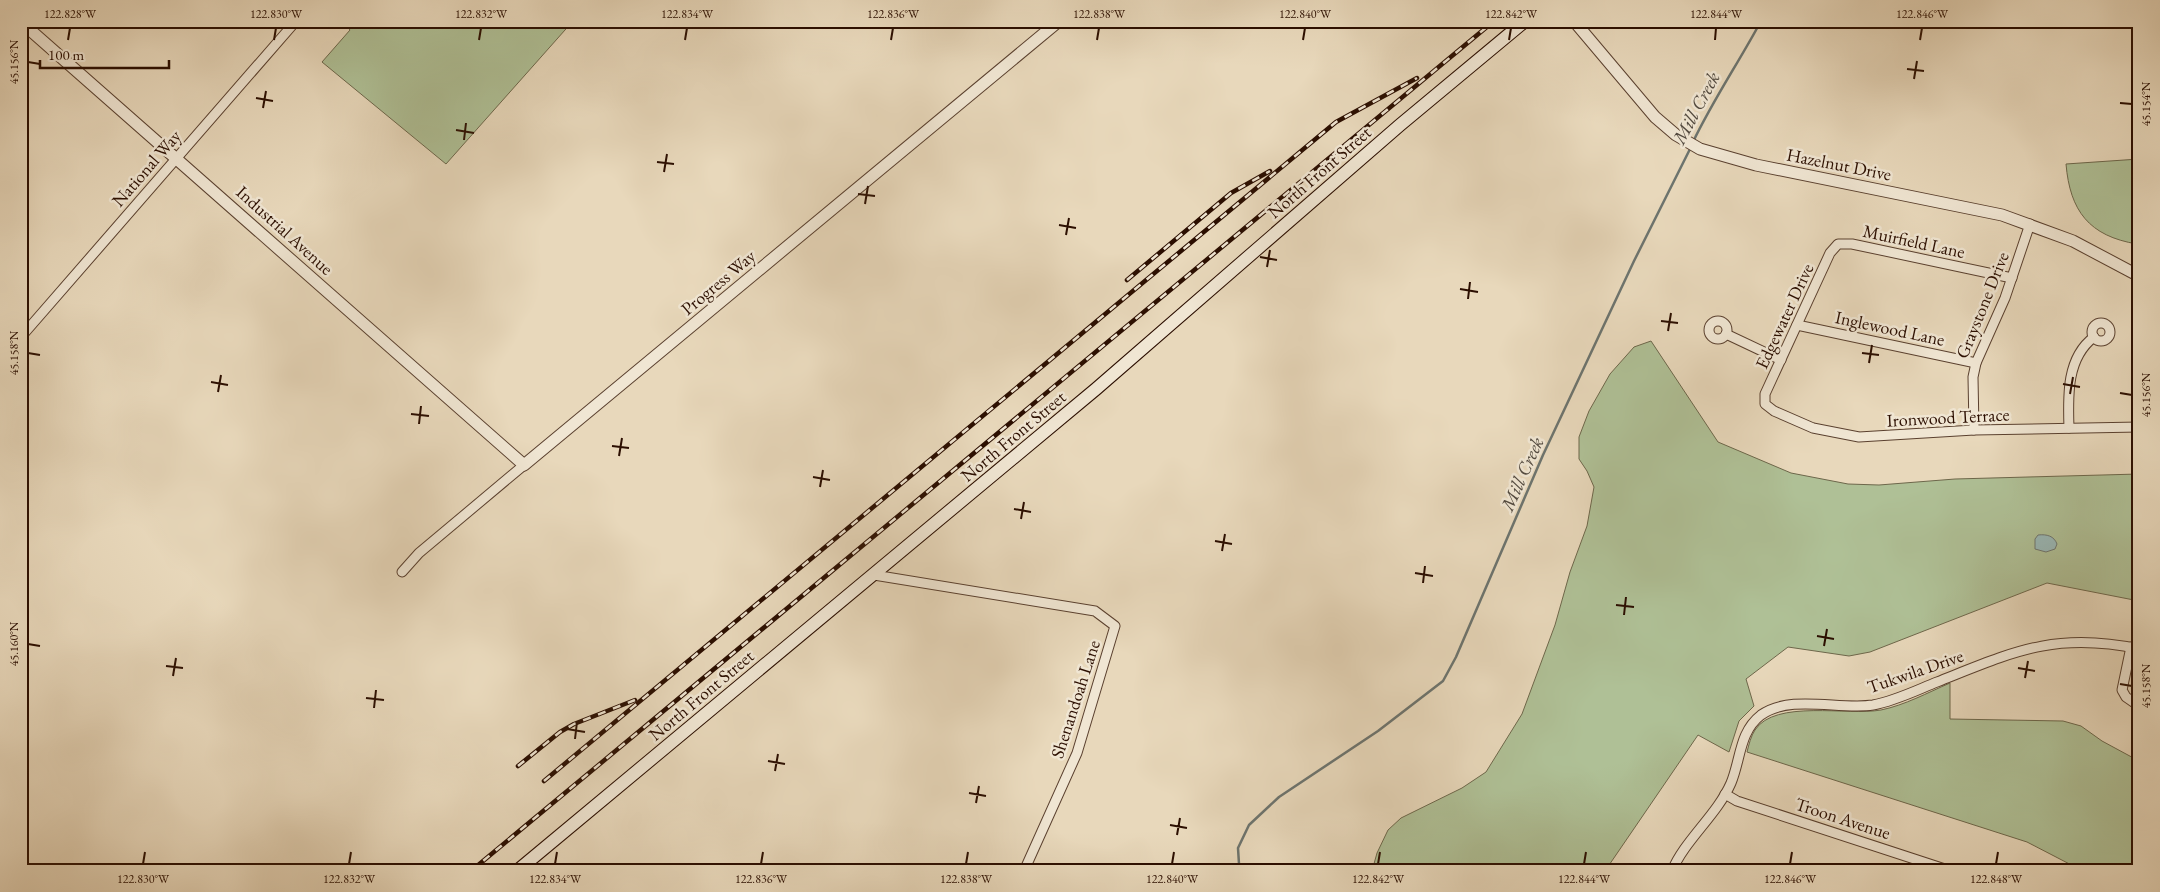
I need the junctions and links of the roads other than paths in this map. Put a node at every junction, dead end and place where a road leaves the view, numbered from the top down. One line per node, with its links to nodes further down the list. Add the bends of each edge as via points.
1 (296, 21): 6 (street, National Way)
2 (1059, 21): 21 (street, Progress Way)
3 (1525, 21): 23 (main road, North Front Street, via 1103,383)
4 (1574, 21): 7 (street, Hazelnut Drive, via 1655,118 1700,148 1756,165 1986,211)
5 (21, 22): 6 (street, Industrial Avenue)
6 (177, 158): 13 (street, National Way); 21 (street, Industrial Avenue)
7 (2030, 224): 9 (street, Hazelnut Drive, via 2085,246); 10 (street, Graystone Drive)
8 (1838, 244): 10 (street, Muirfield Lane, via 1852,244); 11 (street, Edgewater Drive, via 1830,253)
9 (2139, 276)
10 (2012, 278): 16 (street, Graystone Drive)
11 (1797, 325): 15 (street, Edgewater Drive); 16 (street, Inglewood Lane)
12 (1726, 334): 15 (street)
13 (21, 337)
14 (2094, 337): 19 (street, via 2085,344 2071,374)
15 (1781, 360): 17 (street, Edgewater Drive)
16 (1976, 363): 20 (street, Graystone Drive, via 1973,378)
17 (1765, 404): 20 (street, Ironwood Terrace, via 1799,424 1849,436 1876,438)
18 (2139, 427): 19 (street, Ironwood Terrace)
19 (2069, 428): 20 (street, Ironwood Terrace)
20 (1974, 430)
21 (524, 465): 22 (street, Progress Way, via 419,553)
22 (402, 572)
23 (874, 574): 27 (main road, North Front Street); 28 (street, Shenandoah Lane, via 1095,611 1115,626 1077,753)
24 (2135, 648): 25 (street, via 2122,690); 26 (street, Tukwila Drive, via 2085,642 2043,645 2002,656 1881,703 1780,706 1760,716 1748,728)
25 (2139, 706)
26 (1725, 794): 29 (street, Tukwila Drive); 30 (street, Troon Avenue, via 1737,801)
27 (517, 871)
28 (1024, 871)
29 (1672, 871)
30 (1951, 871)

